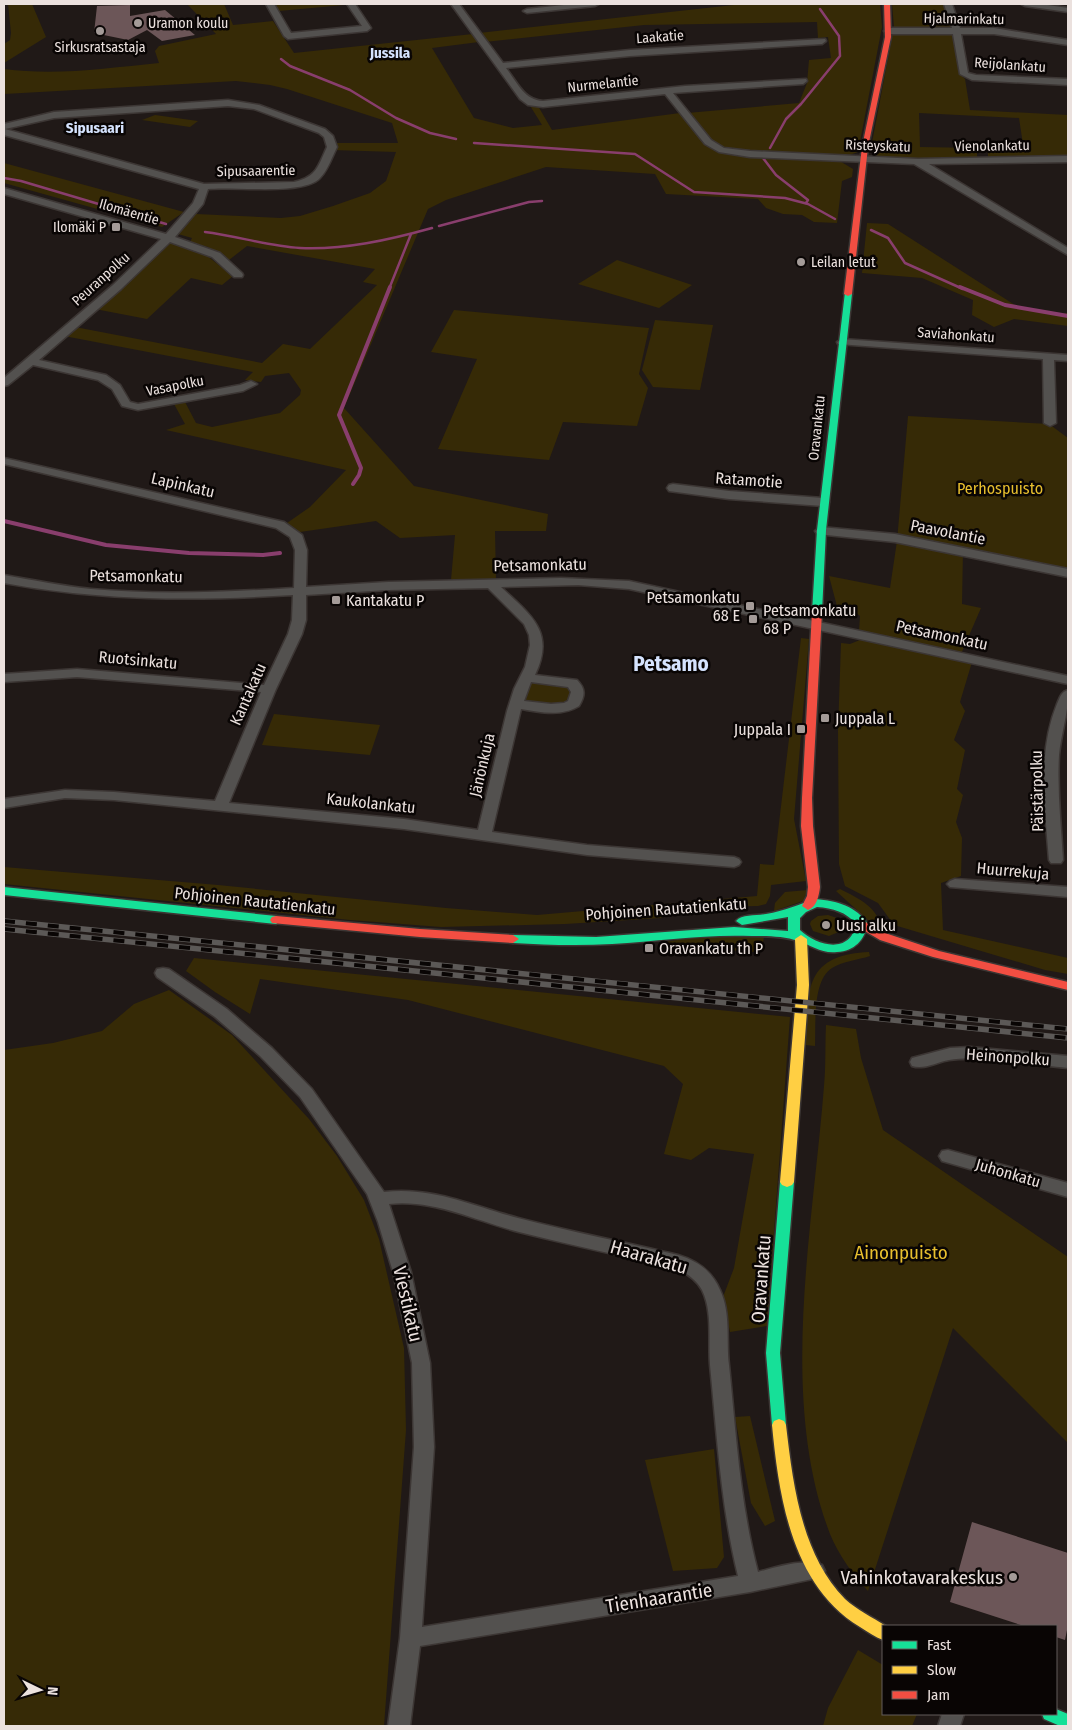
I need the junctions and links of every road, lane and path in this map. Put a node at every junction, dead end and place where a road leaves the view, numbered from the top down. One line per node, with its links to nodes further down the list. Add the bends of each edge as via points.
1 (270, 4): 10 (street, via 288,36)
2 (351, 4): 10 (street)
3 (454, 4): 16 (street, Nurmelantie)
4 (595, 4): 8 (street)
5 (887, 4): 11 (street, Oravankatu)
6 (948, 4): 12 (street, Reijolankatu)
7 (1025, 4): 9 (street)
8 (527, 10)
9 (1068, 10)
10 (367, 28): 13 (street)
11 (888, 31): 12 (street, Hjalmarinkatu); 22 (street, Oravankatu)
12 (957, 32): 15 (street, Hjalmarinkatu, via 994,31); 18 (street, Reijolankatu, via 964,74 969,77)
13 (373, 37)
14 (822, 41): 16 (street, Laakatie, via 630,53)
15 (1068, 42)
16 (500, 66): 19 (street, Nurmelantie, via 523,98 537,104)
17 (803, 82): 19 (street, Nurmelantie)
18 (1068, 82)
19 (667, 90): 22 (street, Risteyskatu, via 708,142 722,150)
20 (4, 127): 25 (street, Sipusaarentie, via 54,115 228,102 256,107 309,125 322,131 331,141 332,147 322,168 308,182)
21 (4, 132): 25 (street, Sipusaarentie)
22 (863, 159): 24 (street, Risteyskatu); 30 (street, Oravankatu)
23 (1068, 159): 24 (street, Vienolankatu)
24 (916, 161): 28 (street, Risteyskatu)
25 (204, 187): 27 (street, Peuranpolku, via 202,197 189,217)
26 (4, 191): 27 (street, Ilomäentie)
27 (170, 238): 29 (street, Ilomäentie, via 216,256); 33 (street, Peuranpolku)
28 (1068, 252)
29 (238, 275)
30 (842, 342): 31 (street, Saviahonkatu); 39 (street, Oravankatu)
31 (1048, 357): 32 (street, Saviahonkatu); 36 (street)
32 (1068, 358)
33 (30, 361): 34 (street, Peuranpolku); 35 (street, Vasapolku, via 102,377 116,387 126,404 138,408)
34 (4, 383)
35 (251, 384)
36 (1050, 423)
37 (4, 461): 44 (street, Lapinkatu, via 280,525 296,535 301,550)
38 (673, 488): 39 (street, Ratamotie)
39 (823, 502): 40 (street, Oravankatu)
40 (821, 531): 41 (street, Paavolantie, via 895,538); 45 (street, Oravankatu)
41 (1068, 572)
42 (4, 580): 44 (street, Petsamonkatu, via 53,589 112,594)
43 (491, 584): 44 (street, Petsamonkatu, via 390,586); 45 (street, Petsamonkatu, via 577,580 629,585); 47 (street, Jänönkuja, via 532,625 536,634 535,654)
44 (299, 593): 49 (street, Kantakatu, via 299,620 295,634)
45 (817, 626): 48 (street, Petsamonkatu); 55 (street, Oravankatu, via 808,798)
46 (4, 678): 49 (street, Ruotsinkatu, via 76,672)
47 (528, 678): 51 (street, Jänönkuja, via 519,690); 51 (street, via 572,683 578,692 577,700 574,705 561,708)
48 (1068, 680)
49 (269, 689): 53 (street, Kantakatu)
50 (1068, 694): 56 (street, Päistärpolku, via 1058,715 1053,748)
51 (516, 704): 54 (street, Jänönkuja)
52 (4, 803): 53 (street, Kaukolankatu, via 80,794)
53 (220, 806): 54 (street, Kaukolankatu)
54 (484, 835): 57 (street, Kaukolankatu, via 587,850)
55 (812, 858): 58 (street, Oravankatu); 64 (street, Oravankatu, via 813,896)
56 (1056, 860)
57 (734, 862)
58 (824, 880)
59 (955, 884): 61 (street, Huurrekuja)
60 (4, 891): 66 (street, Pohjoinen Rautatienkatu, via 387,931)
61 (1068, 892)
62 (832, 894): 63 (street)
63 (843, 907): 64 (street, via 825,903); 65 (street, via 855,914)
64 (804, 908): 66 (street, Pohjoinen Rautatienkatu, via 741,921); 67 (street, via 796,914 793,922)
65 (862, 924): 68 (street, via 857,939); 71 (street, via 884,937)
66 (503, 938): 67 (street, Pohjoinen Rautatienkatu, via 599,941 743,932 774,932)
67 (800, 938): 68 (street, via 816,946); 73 (street, Oravankatu)
68 (840, 947): 69 (street); 73 (street, Oravankatu, via 816,960)
69 (866, 947)
70 (879, 948): 71 (street)
71 (937, 954): 74 (street)
72 (163, 974): 79 (street, Viestikatu, via 221,1013 266,1052 299,1087)
73 (803, 985): 80 (street, Oravankatu, via 773,1353 781,1450 803,1547)
74 (1068, 986)
75 (918, 1062): 76 (street, Heinonpolku, via 970,1053)
76 (1068, 1062)
77 (948, 1156): 78 (street, Juhonkatu)
78 (1068, 1190)
79 (378, 1199): 81 (street, Haarakatu, via 395,1195 413,1196 458,1205 516,1224 678,1262 692,1267 702,1276 716,1304 718,1358 730,1468 742,1555); 83 (street, Viestikatu, via 402,1272 421,1363 424,1447)
80 (815, 1571): 81 (street, Tienhaarantie); 82 (street, via 839,1603)
81 (750, 1583): 83 (street, Tienhaarantie)
82 (882, 1632)
83 (411, 1638): 86 (street, Viestikatu)
84 (1052, 1715): 85 (street)
85 (1068, 1722)
86 (399, 1726)

